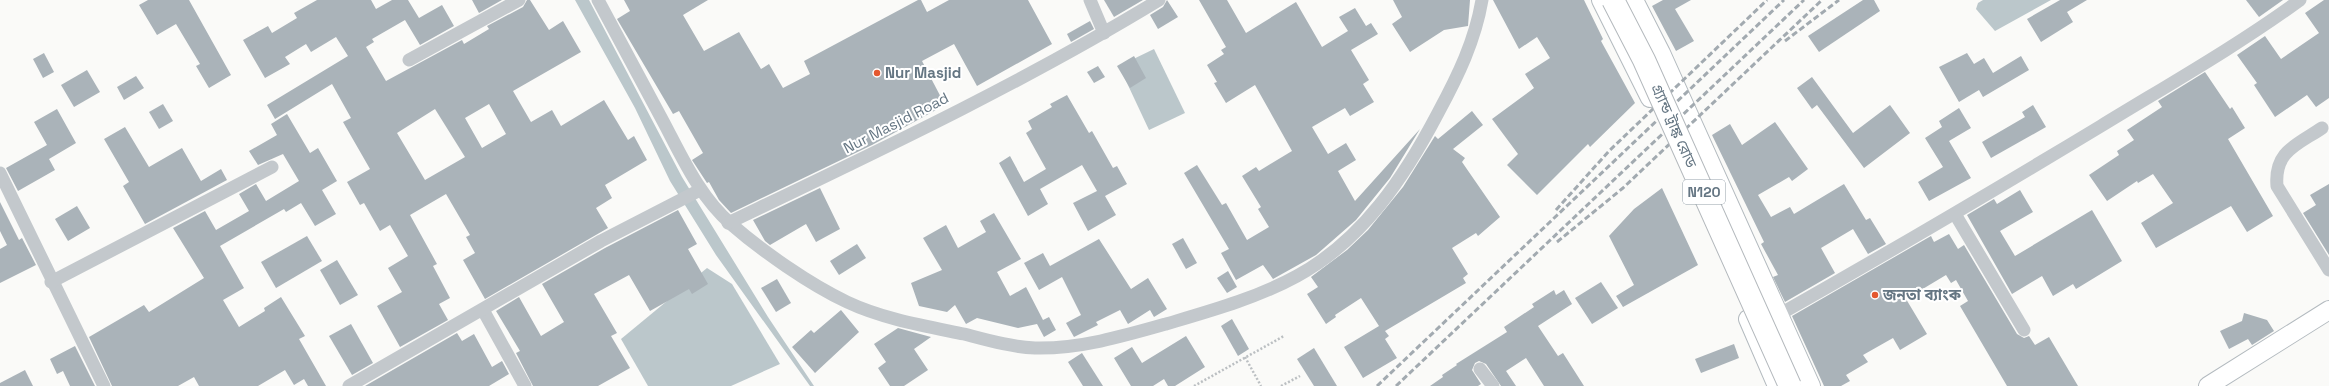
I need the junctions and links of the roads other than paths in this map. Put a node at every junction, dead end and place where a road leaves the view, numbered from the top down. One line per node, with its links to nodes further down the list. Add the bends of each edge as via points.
1 (519, 0): 11 (street)
2 (598, 0): 15 (street)
3 (1090, 0): 10 (street)
4 (1159, 0): 10 (street, Nur Masjid Road)
5 (1482, 0): 17 (street, via 1478,22 1456,79 1414,158 1380,205 1340,245 1298,276 1193,316 1135,333 1069,346 1033,348 1002,343 886,316 846,302 804,276)
6 (1601, 0): 29 (street, via 1692,185)
7 (1613, 0): 30 (highway, গ্র্যান্ড ট্রাঙ্ক রোড / N120, bridge, via 1644,60)
8 (1634, 0): 22 (street, via 1661,53)
9 (2300, 0): 16 (street, via 2259,30)
10 (1104, 33): 17 (street, Nur Masjid Road, via 903,139)
11 (409, 60)
12 (2322, 128): 18 (street, via 2283,154 2276,174 2277,186)
13 (272, 166): 19 (street)
14 (0, 173): 19 (street)
15 (700, 190): 17 (street); 20 (street)
16 (1955, 214): 22 (street); 23 (street)
17 (728, 222)
18 (2329, 270)
19 (51, 282): 25 (street)
20 (483, 310): 26 (street); 27 (street)
21 (2329, 310): 32 (street)
22 (1780, 314): 31 (street)
23 (2024, 330)
24 (1480, 370): 28 (street)
25 (104, 386)
26 (349, 386)
27 (526, 386)
28 (1493, 386)
29 (1777, 386)
30 (1790, 386)
31 (1811, 386)
32 (2208, 386)

